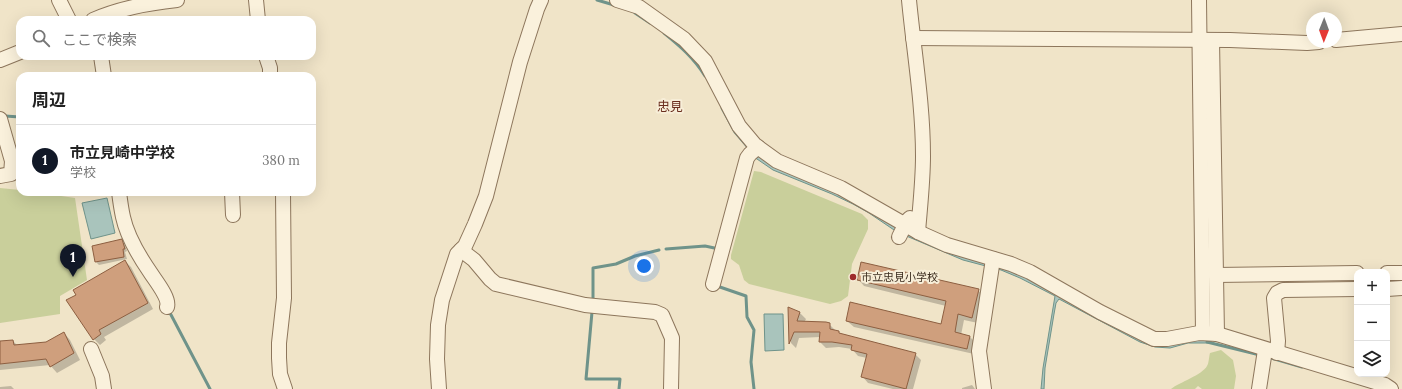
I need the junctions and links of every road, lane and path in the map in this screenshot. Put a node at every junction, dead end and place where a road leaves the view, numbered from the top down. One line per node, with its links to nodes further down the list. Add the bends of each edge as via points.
1 (59, 0): 8 (street)
2 (177, 0): 9 (street, via 151,2)
3 (256, 0): 10 (street)
4 (541, 0): 32 (street, via 520,62 486,196)
5 (617, 0): 23 (street, via 639,7 684,39 706,61 738,126)
6 (909, 0): 12 (street)
7 (1198, 0): 14 (street)
8 (67, 16)
9 (107, 16)
10 (258, 16)
11 (1402, 34): 13 (street)
12 (913, 38): 14 (street); 29 (street, via 922,124)
13 (1342, 39)
14 (1206, 40): 15 (street); 37 (street); 43 (street)
15 (1306, 43)
16 (16, 54): 17 (street)
17 (0, 60)
18 (102, 60): 20 (street)
19 (267, 60): 21 (street)
20 (103, 72)
21 (270, 72)
22 (0, 119): 24 (street, via 12,161)
23 (758, 147): 30 (street, via 776,161 841,188 873,206); 38 (street, via 747,158)
24 (10, 176)
25 (120, 196): 42 (street, via 123,218 131,238 144,264 166,297)
26 (232, 196): 28 (street)
27 (283, 196): 48 (street, via 284,298 279,358 280,374)
28 (233, 215)
29 (920, 215): 30 (street, via 912,216); 31 (street)
30 (902, 230): 31 (street)
31 (918, 232): 33 (street, via 947,245)
32 (461, 250): 49 (street, via 457,254 449,277 438,325); 50 (street, via 496,284 585,305 655,312 662,315 672,338)
33 (993, 259): 43 (street, via 1030,272 1154,339); 51 (street, via 979,351)
34 (1354, 273): 37 (street)
35 (1390, 273): 36 (street)
36 (1402, 273)
37 (1216, 275): 44 (street)
38 (713, 284)
39 (1402, 288): 41 (street)
40 (1354, 289): 46 (street, via 1283,290 1277,293 1274,298 1278,342)
41 (1390, 289)
42 (166, 307)
43 (1203, 333): 44 (street)
44 (1217, 334): 46 (street)
45 (91, 349): 47 (street, via 102,376)
46 (1272, 351): 52 (street); 53 (street)
47 (104, 389)
48 (285, 389)
49 (439, 389)
50 (671, 389)
51 (984, 389)
52 (1259, 389)
53 (1391, 389)

